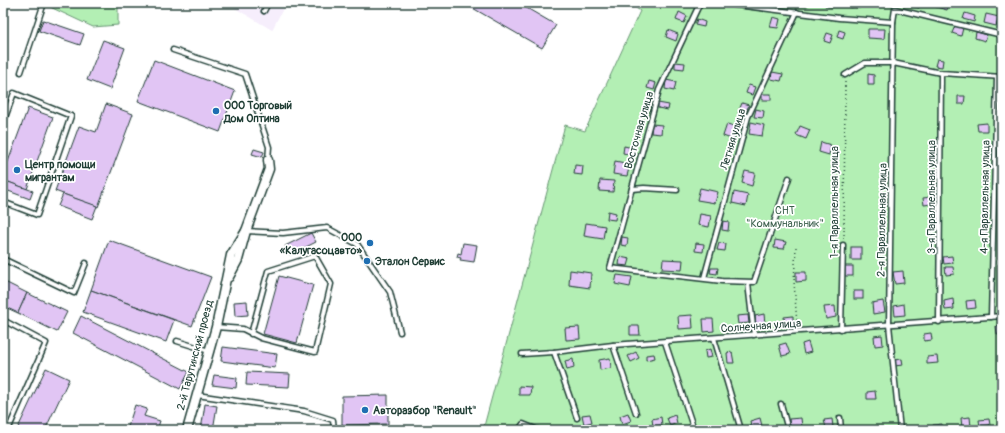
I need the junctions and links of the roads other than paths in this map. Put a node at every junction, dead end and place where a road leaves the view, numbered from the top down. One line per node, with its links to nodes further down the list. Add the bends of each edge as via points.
1 (44, 3): 11 (lane)
2 (268, 3): 5 (lane)
3 (700, 3): 19 (lane, Восточная улица, via 659,90)
4 (721, 3): 6 (lane)
5 (264, 11)
6 (797, 12): 7 (lane); 26 (lane, Летняя улица, via 748,117)
7 (893, 22): 8 (lane, 2-я Параллельная улица, via 895,9); 10 (lane, 2-я Параллельная улица)
8 (1002, 35)
9 (173, 50): 17 (lane, via 245,74 269,147)
10 (893, 63): 12 (lane); 13 (lane, via 865,63); 32 (lane, 2-я Параллельная улица)
11 (21, 72)
12 (941, 73): 14 (lane); 31 (lane, 3-я Параллельная улица)
13 (845, 75)
14 (997, 77): 15 (lane); 29 (lane, 4-я Параллельная улица)
15 (1002, 77)
16 (3, 123): 21 (lane, via 14,93 71,116 37,215)
17 (268, 160): 22 (street, 2-й Тарутинский проезд, via 269,169)
18 (789, 178): 27 (lane, via 754,282)
19 (632, 189): 20 (lane); 26 (lane, Восточная улица, via 610,268)
20 (677, 190)
21 (3, 202)
22 (246, 231): 33 (street, 2-й Тарутинский проезд, via 231,255); 35 (lane, via 283,233 327,228 357,244 390,292)
23 (844, 245): 34 (lane, 1-я Параллельная улица)
24 (3, 259): 25 (lane, via 74,293)
25 (86, 263)
26 (704, 278): 27 (lane)
27 (748, 283): 37 (lane)
28 (1002, 316): 29 (lane, Солнечная улица)
29 (991, 318): 31 (lane, Солнечная улица)
30 (3, 320): 50 (lane, via 46,343)
31 (939, 322): 32 (lane, Солнечная улица)
32 (889, 325): 34 (lane, Солнечная улица); 59 (lane, 2-я Параллельная улица)
33 (216, 327): 36 (lane, via 243,329); 42 (street, 2-й Тарутинский проезд)
34 (841, 329): 37 (lane, Солнечная улица)
35 (400, 332)
36 (251, 334): 36 (lane, via 315,352 331,284 315,256 268,271)
37 (754, 335): 38 (lane, Солнечная улица)
38 (714, 338): 40 (lane, Солнечная улица); 56 (lane)
39 (177, 341): 42 (lane)
40 (665, 342): 41 (lane, Солнечная улица); 55 (lane)
41 (613, 345): 43 (lane, Солнечная улица); 47 (lane)
42 (209, 352): 45 (street, 2-й Тарутинский проезд)
43 (554, 352): 44 (lane, Солнечная улица); 48 (lane)
44 (522, 354)
45 (197, 394): 51 (street, 2-й Тарутинский проезд); 52 (lane, via 304,411 333,420)
46 (781, 404): 57 (lane)
47 (636, 413)
48 (578, 418)
49 (840, 418): 58 (lane)
50 (8, 430)
51 (186, 430)
52 (334, 430)
53 (519, 430): 54 (lane, via 523,424)
54 (538, 430)
55 (694, 430)
56 (741, 430)
57 (788, 430)
58 (841, 430)
59 (900, 430)

